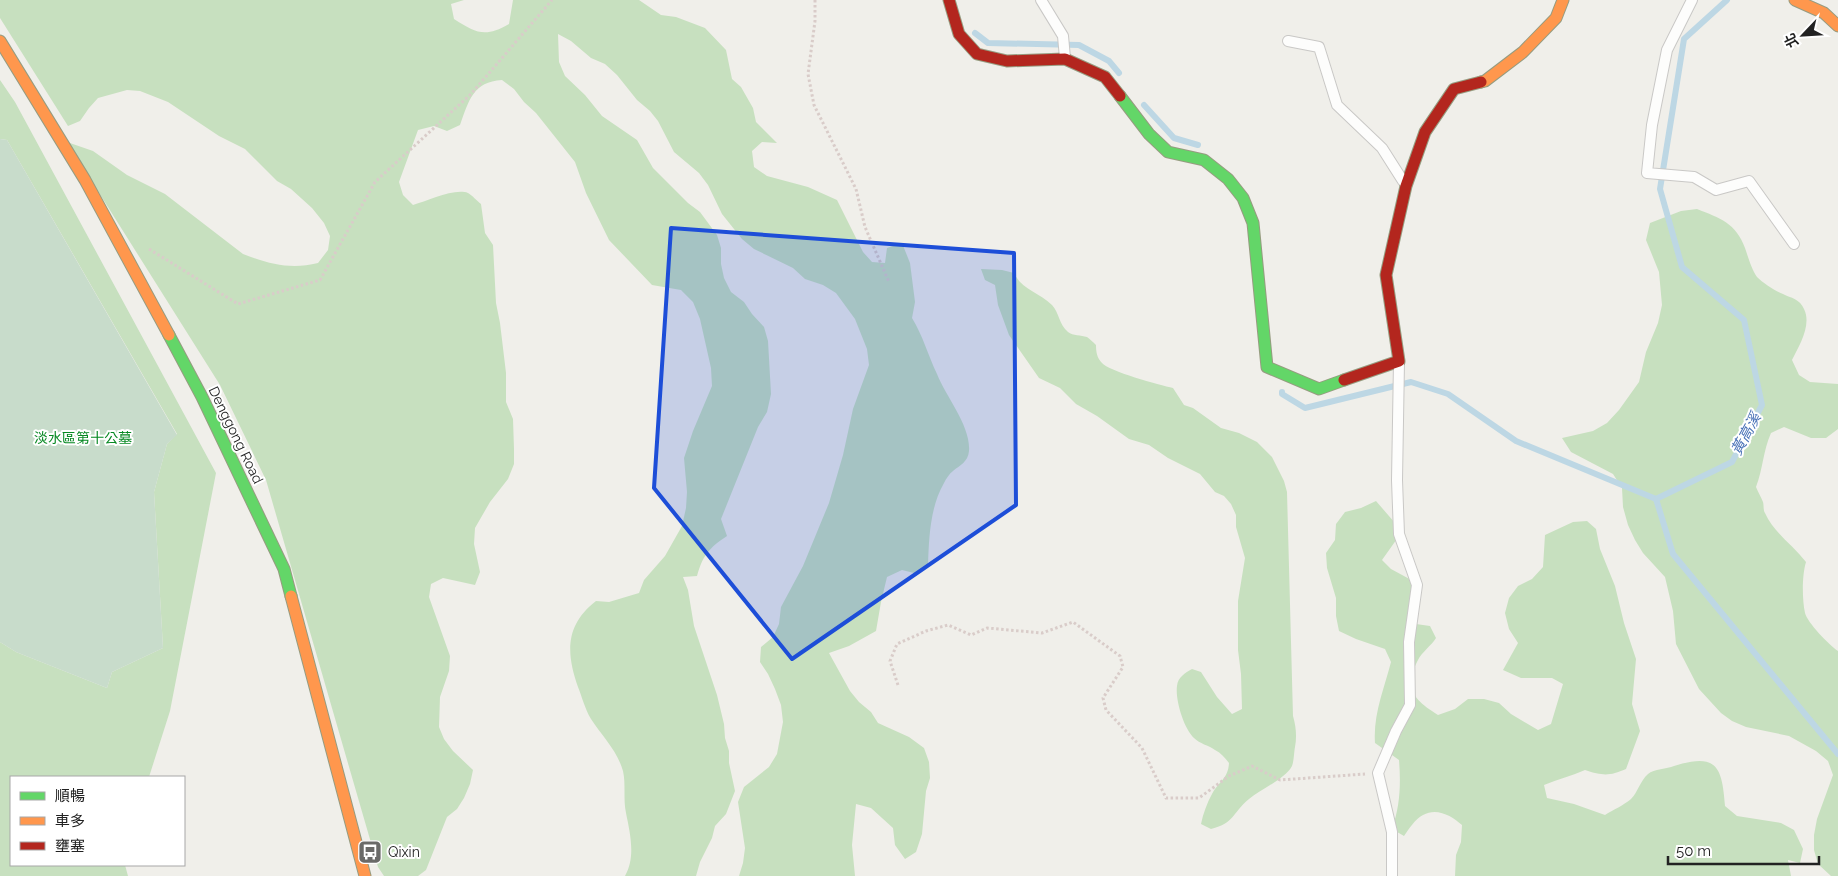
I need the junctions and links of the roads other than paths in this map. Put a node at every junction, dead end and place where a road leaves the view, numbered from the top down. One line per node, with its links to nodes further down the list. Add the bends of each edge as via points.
1 (949, 0): 9 (street, via 959,34 977,54 1007,61)
2 (1041, 0): 9 (lane, via 1063,36)
3 (1564, 0): 10 (street, via 1556,18 1523,52 1485,81 1454,90 1425,132)
4 (1692, 0): 11 (lane, via 1667,50 1652,125 1647,173 1694,177 1716,190 1749,181)
5 (1795, 0): 6 (street, via 1824,14)
6 (1838, 26)
7 (0, 41): 13 (street, Denggong Road, via 85,180 202,397 284,569)
8 (1288, 41): 10 (lane, via 1319,47 1337,105 1382,148)
9 (1065, 59): 12 (street, via 1105,77 1149,134 1168,152 1204,160 1228,179 1243,198 1253,223 1267,366 1319,389)
10 (1406, 186): 12 (street, via 1386,275)
11 (1794, 244)
12 (1399, 361): 14 (lane, via 1396,480 1399,534 1417,584 1409,642 1410,705 1378,774 1392,832)
13 (365, 876)
14 (1392, 876)

